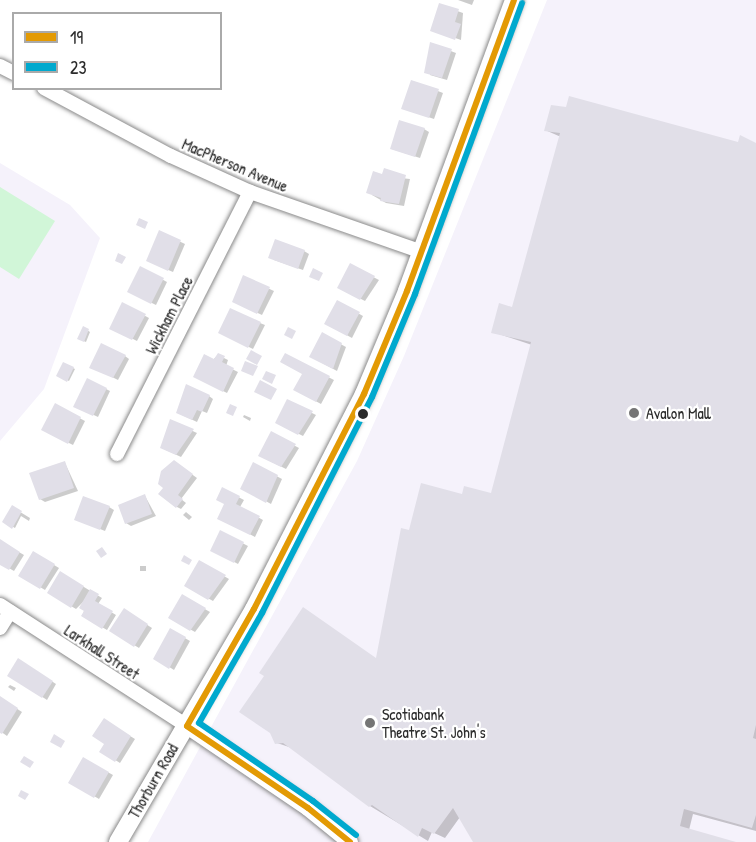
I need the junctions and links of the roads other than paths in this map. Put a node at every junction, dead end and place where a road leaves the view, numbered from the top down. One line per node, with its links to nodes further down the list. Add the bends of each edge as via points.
1 (514, 0): 4 (main road, Thorburn Road)
2 (48, 90): 3 (street, MacPherson Avenue, via 171,156)
3 (250, 192): 4 (street, MacPherson Avenue); 5 (street, Wickham Place)
4 (422, 252): 8 (main road, Thorburn Road, via 376,367 330,462 254,609)
5 (117, 454)
6 (5, 608): 7 (street); 8 (street, Larkhall Street)
7 (0, 628)
8 (187, 726): 9 (main road, Thorburn Road); 10 (street, via 308,808)
9 (118, 842)
10 (350, 842)

